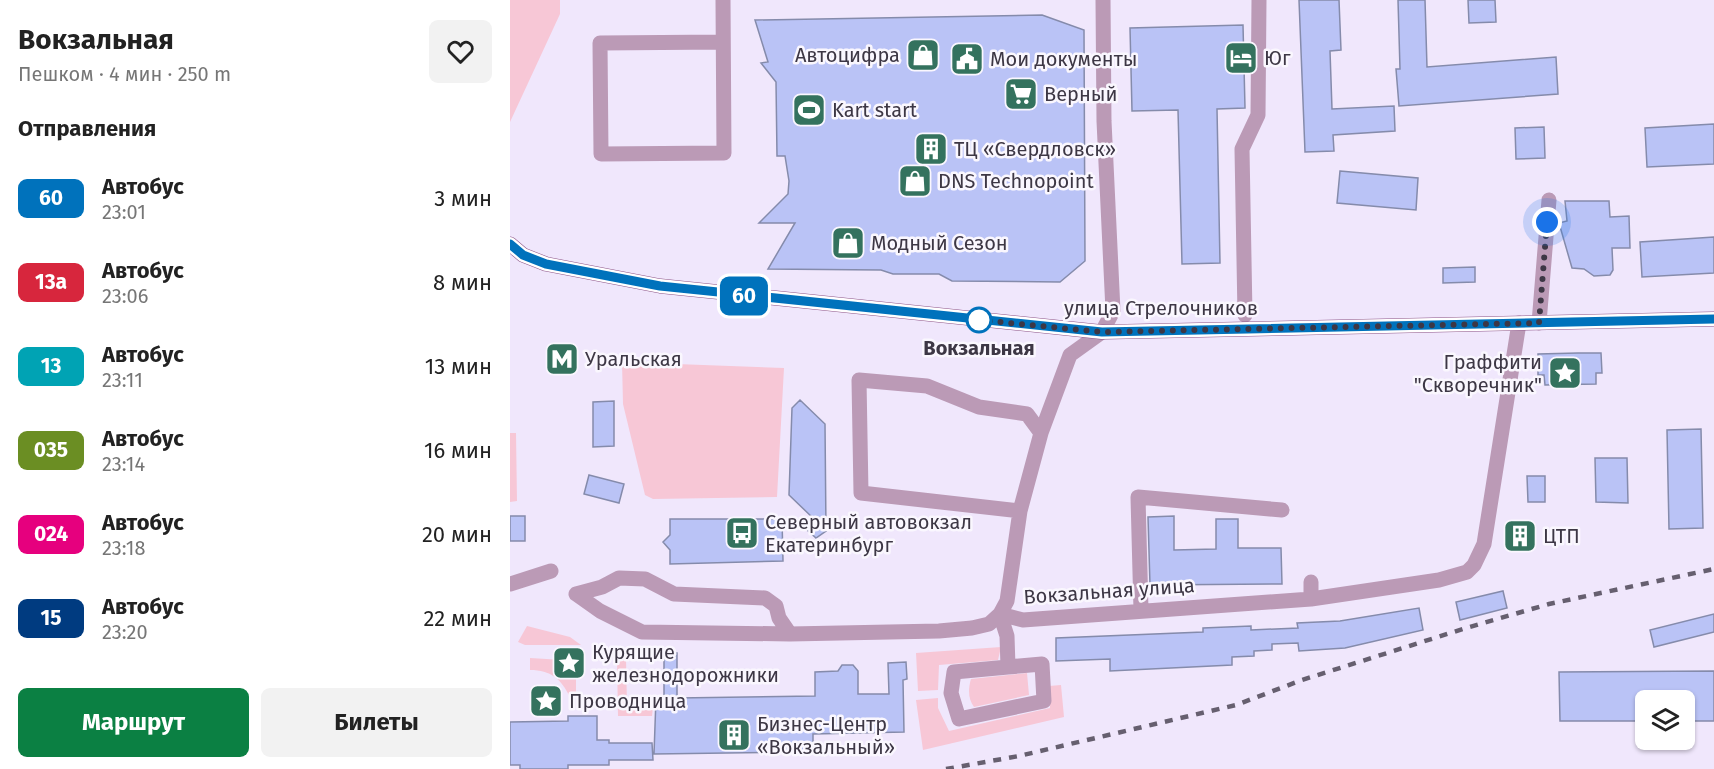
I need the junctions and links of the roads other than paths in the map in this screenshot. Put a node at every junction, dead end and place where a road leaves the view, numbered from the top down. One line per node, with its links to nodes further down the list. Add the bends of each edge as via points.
1 (723, 0): 4 (street)
2 (1103, 0): 11 (street, via 1113,310)
3 (1259, 0): 7 (street, via 1258,115 1242,149)
4 (723, 42): 4 (street, via 724,153 601,154 600,43)
5 (1549, 200): 10 (street)
6 (510, 244): 11 (main road, улица Стрелочников, via 523,255 546,264 660,286)
7 (1245, 315)
8 (1714, 319): 10 (main road, улица Стрелочников)
9 (1519, 323): 10 (main road, улица Стрелочников); 11 (main road, улица Стрелочников); 18 (street, Вокзальная улица, via 1484,544 1474,565 1454,577)
10 (1539, 323)
11 (1102, 332): 12 (street, via 1070,355)
12 (1041, 433): 14 (street); 14 (street, via 1027,414 979,407 927,386 859,380 861,493)
13 (1282, 510): 19 (street, via 1138,497)
14 (1020, 511): 20 (street, via 1007,601)
15 (551, 571): 17 (street)
16 (1311, 582): 18 (street)
17 (510, 584)
18 (1311, 599): 19 (street, Вокзальная улица)
19 (1141, 610): 20 (street, Вокзальная улица, via 1023,620)
20 (1000, 614): 21 (street, Вокзальная улица, via 989,624 972,628); 22 (street, via 1007,636)
21 (790, 634): 21 (street, Вокзальная улица, via 642,632 576,594 619,578 645,579 674,594 765,598 777,606 779,618)
22 (1008, 667): 22 (street, via 954,672 951,693 959,719 1044,701 1042,664)

